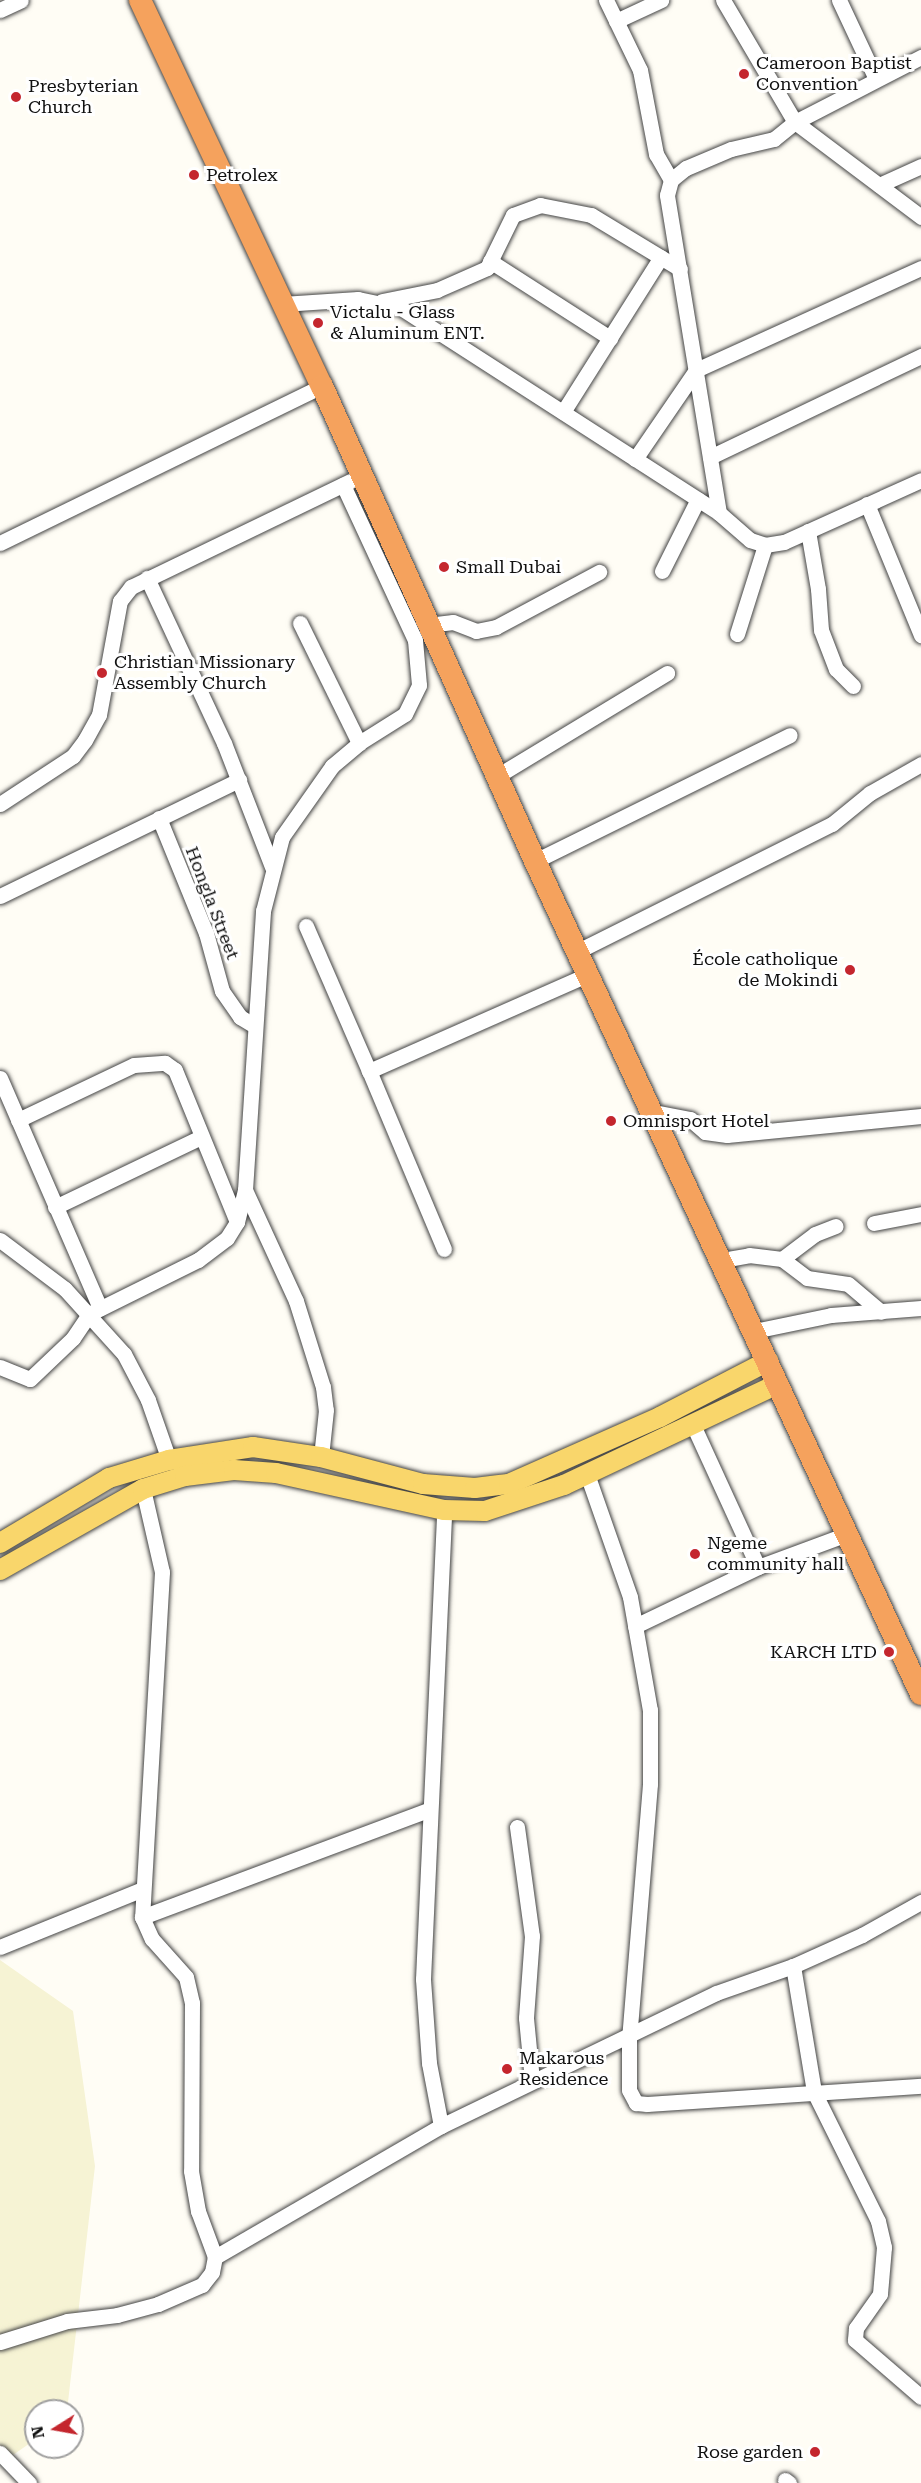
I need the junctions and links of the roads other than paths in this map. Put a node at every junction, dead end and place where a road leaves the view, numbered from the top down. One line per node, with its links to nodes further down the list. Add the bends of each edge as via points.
1 (140, 0): 21 (highway)
2 (606, 0): 8 (street)
3 (661, 0): 8 (street)
4 (723, 0): 11 (street)
5 (839, 0): 10 (street)
6 (16, 1): 7 (street)
7 (0, 10)
8 (616, 21): 13 (street, via 640,70 656,154)
9 (921, 57): 10 (street)
10 (876, 79): 11 (street)
11 (795, 122): 13 (street, via 774,139 730,149 686,168); 14 (street)
12 (921, 166): 14 (street)
13 (671, 180): 19 (street, via 668,195)
14 (879, 185): 15 (street)
15 (921, 217)
16 (661, 257): 17 (street, via 591,215 560,206 540,206 513,215); 19 (street); 22 (street)
17 (490, 261): 20 (street, via 487,268 468,279); 22 (street)
18 (921, 268): 24 (street)
19 (680, 269): 24 (street)
20 (382, 301): 21 (street); 26 (street, via 401,308)
21 (282, 304): 25 (highway)
22 (609, 338): 26 (street)
23 (921, 356): 27 (street)
24 (696, 370): 27 (street); 28 (street)
25 (322, 386): 30 (highway); 35 (street)
26 (562, 412): 28 (street)
27 (710, 458): 33 (street)
28 (635, 459): 31 (street)
29 (921, 480): 32 (street)
30 (352, 481): 39 (street); 41 (highway); 47 (street, via 416,640 420,671 415,698 405,714)
31 (698, 500): 33 (street); 37 (street)
32 (867, 504): 34 (street); 42 (street)
33 (720, 513): 36 (street, via 750,540)
34 (808, 531): 36 (street); 45 (street, via 820,630 836,669)
35 (0, 543)
36 (765, 545): 43 (street)
37 (662, 571)
38 (599, 572): 41 (street, via 496,627 476,631 453,622)
39 (147, 578): 50 (street); 51 (street, via 131,587 120,602 99,715 85,740 73,756)
40 (300, 623): 47 (street)
41 (428, 625): 49 (highway)
42 (919, 625)
43 (737, 634)
44 (667, 673): 49 (street)
45 (853, 686)
46 (790, 735): 53 (street)
47 (359, 743): 54 (street, via 332,766 304,805 282,837)
48 (921, 764): 57 (street, via 870,793 832,824)
49 (497, 776): 53 (highway)
50 (239, 780): 52 (street); 54 (street)
51 (0, 804)
52 (159, 818): 55 (street); 59 (street, Hongla Street, via 206,933 222,991 240,1017)
53 (535, 861): 57 (highway)
54 (272, 867): 59 (street, via 263,910)
55 (0, 896)
56 (306, 926): 60 (street)
57 (578, 951): 58 (highway)
58 (589, 974): 60 (street); 62 (highway)
59 (255, 1026): 66 (street)
60 (369, 1071): 73 (street)
61 (0, 1078): 64 (street)
62 (654, 1112): 63 (street, via 690,1119 705,1132 727,1135); 75 (highway)
63 (921, 1116)
64 (18, 1120): 65 (street, via 134,1065 165,1063 176,1070); 67 (street)
65 (201, 1137): 67 (street); 69 (street)
66 (245, 1190): 69 (street); 84 (street, via 296,1301 324,1387)
67 (55, 1207): 77 (street)
68 (921, 1214): 70 (street)
69 (237, 1222): 77 (street, via 227,1238 198,1260)
70 (874, 1223)
71 (836, 1226): 74 (street, via 815,1234)
72 (0, 1240): 77 (street)
73 (444, 1250)
74 (782, 1259): 75 (street, via 749,1255); 78 (street, via 807,1278 848,1284)
75 (722, 1260): 79 (highway)
76 (921, 1308): 78 (street)
77 (95, 1311): 81 (street, via 30,1379); 85 (street, via 148,1400)
78 (880, 1312): 79 (street, via 831,1315)
79 (754, 1331): 80 (highway)
80 (768, 1361): 82 (highway); 84 (main road, via 632,1431 508,1484 475,1488 423,1484)
81 (0, 1367)
82 (778, 1384): 83 (main road); 89 (highway)
83 (693, 1425): 86 (main road); 91 (street)
84 (321, 1457): 85 (main road, via 253,1447)
85 (169, 1460): 90 (main road, via 109,1478)
86 (587, 1474): 88 (main road, via 524,1501 485,1511); 93 (street, via 614,1544)
87 (143, 1490): 88 (main road, via 185,1476 234,1470 276,1473); 92 (main road); 97 (street, via 162,1572)
88 (444, 1510): 95 (street)
89 (847, 1534): 91 (street); 94 (highway)
90 (0, 1543)
91 (758, 1567): 93 (street)
92 (0, 1570)
93 (635, 1626): 102 (street, via 650,1710 650,1784)
94 (921, 1694)
95 (428, 1810): 99 (street); 106 (street, via 423,1979 429,2063)
96 (517, 1827): 103 (street, via 532,1936 526,2018)
97 (143, 1889): 99 (street); 100 (street)
98 (921, 1902): 101 (street, via 862,1935)
99 (142, 1917): 107 (street, via 152,1939 186,1977 192,2003 191,2171 198,2211)
100 (0, 1947)
101 (793, 1966): 102 (street, via 716,1993); 105 (street)
102 (629, 2037): 103 (street); 105 (street, via 629,2090 636,2103)
103 (532, 2080): 106 (street)
104 (921, 2086): 105 (street)
105 (814, 2092): 109 (street, via 878,2221 884,2247 880,2294 856,2328 855,2340)
106 (441, 2126): 107 (street)
107 (215, 2257): 108 (street, via 212,2272 202,2285 158,2304 117,2315 67,2321)
108 (0, 2342)
109 (921, 2397)
110 (0, 2453): 111 (street)
111 (29, 2483)

